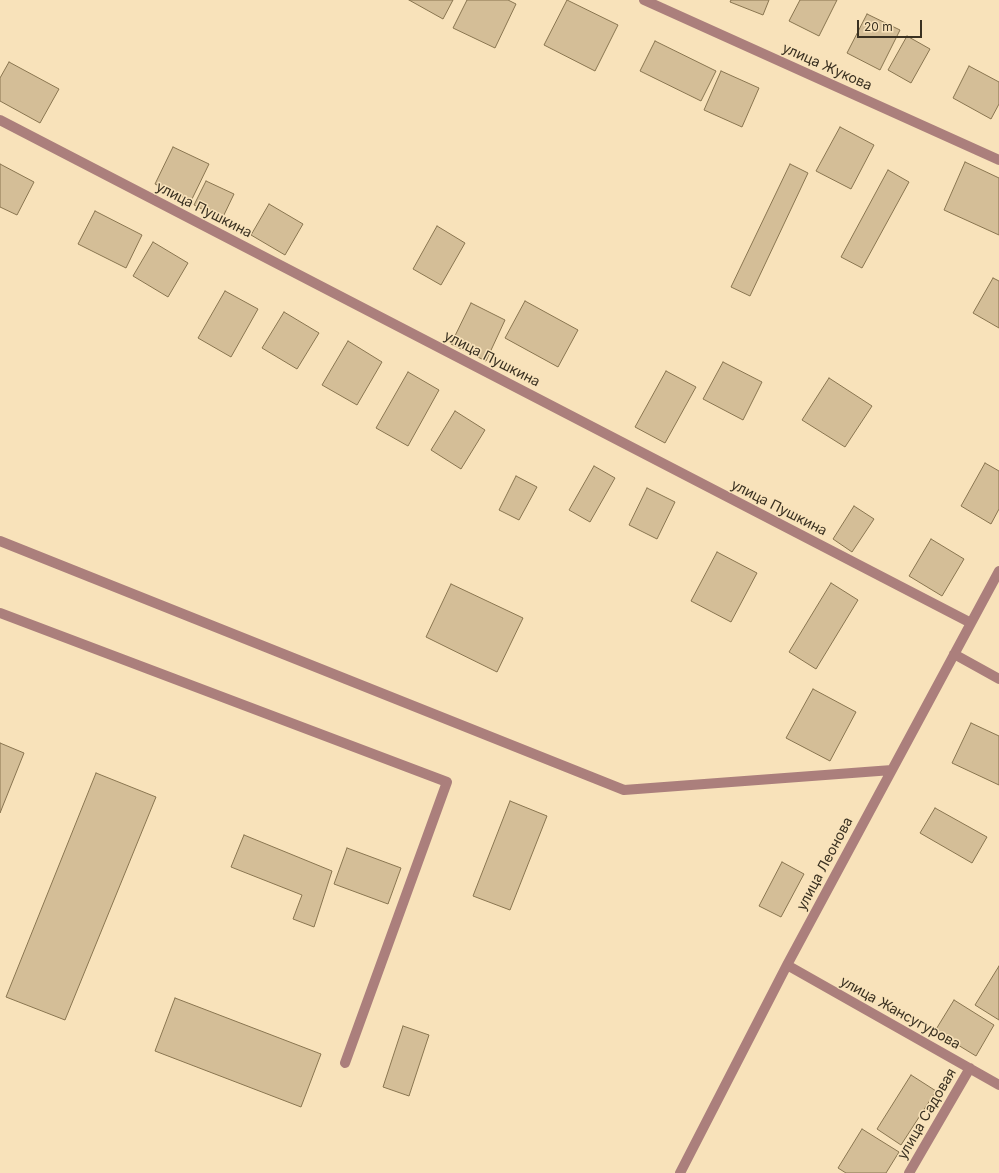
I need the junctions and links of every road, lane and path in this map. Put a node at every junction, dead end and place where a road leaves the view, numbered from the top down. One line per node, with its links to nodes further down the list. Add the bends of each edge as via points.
1 (644, 0): 3 (street, улица Жукова)
2 (0, 120): 7 (street, улица Пушкина)
3 (999, 160)
4 (0, 541): 10 (street, via 624,790)
5 (999, 571): 7 (street, улица Леонова)
6 (0, 613): 12 (street, via 447,782)
7 (971, 623): 8 (street, улица Леонова)
8 (954, 654): 9 (street); 10 (street, улица Леонова)
9 (999, 679)
10 (892, 770): 11 (street, улица Леонова)
11 (787, 965): 13 (street, улица Жансугурова); 15 (street, улица Леонова)
12 (344, 1063)
13 (970, 1068): 14 (street, улица Жансугурова); 16 (street, улица Садовая)
14 (999, 1085)
15 (680, 1173)
16 (909, 1173)

